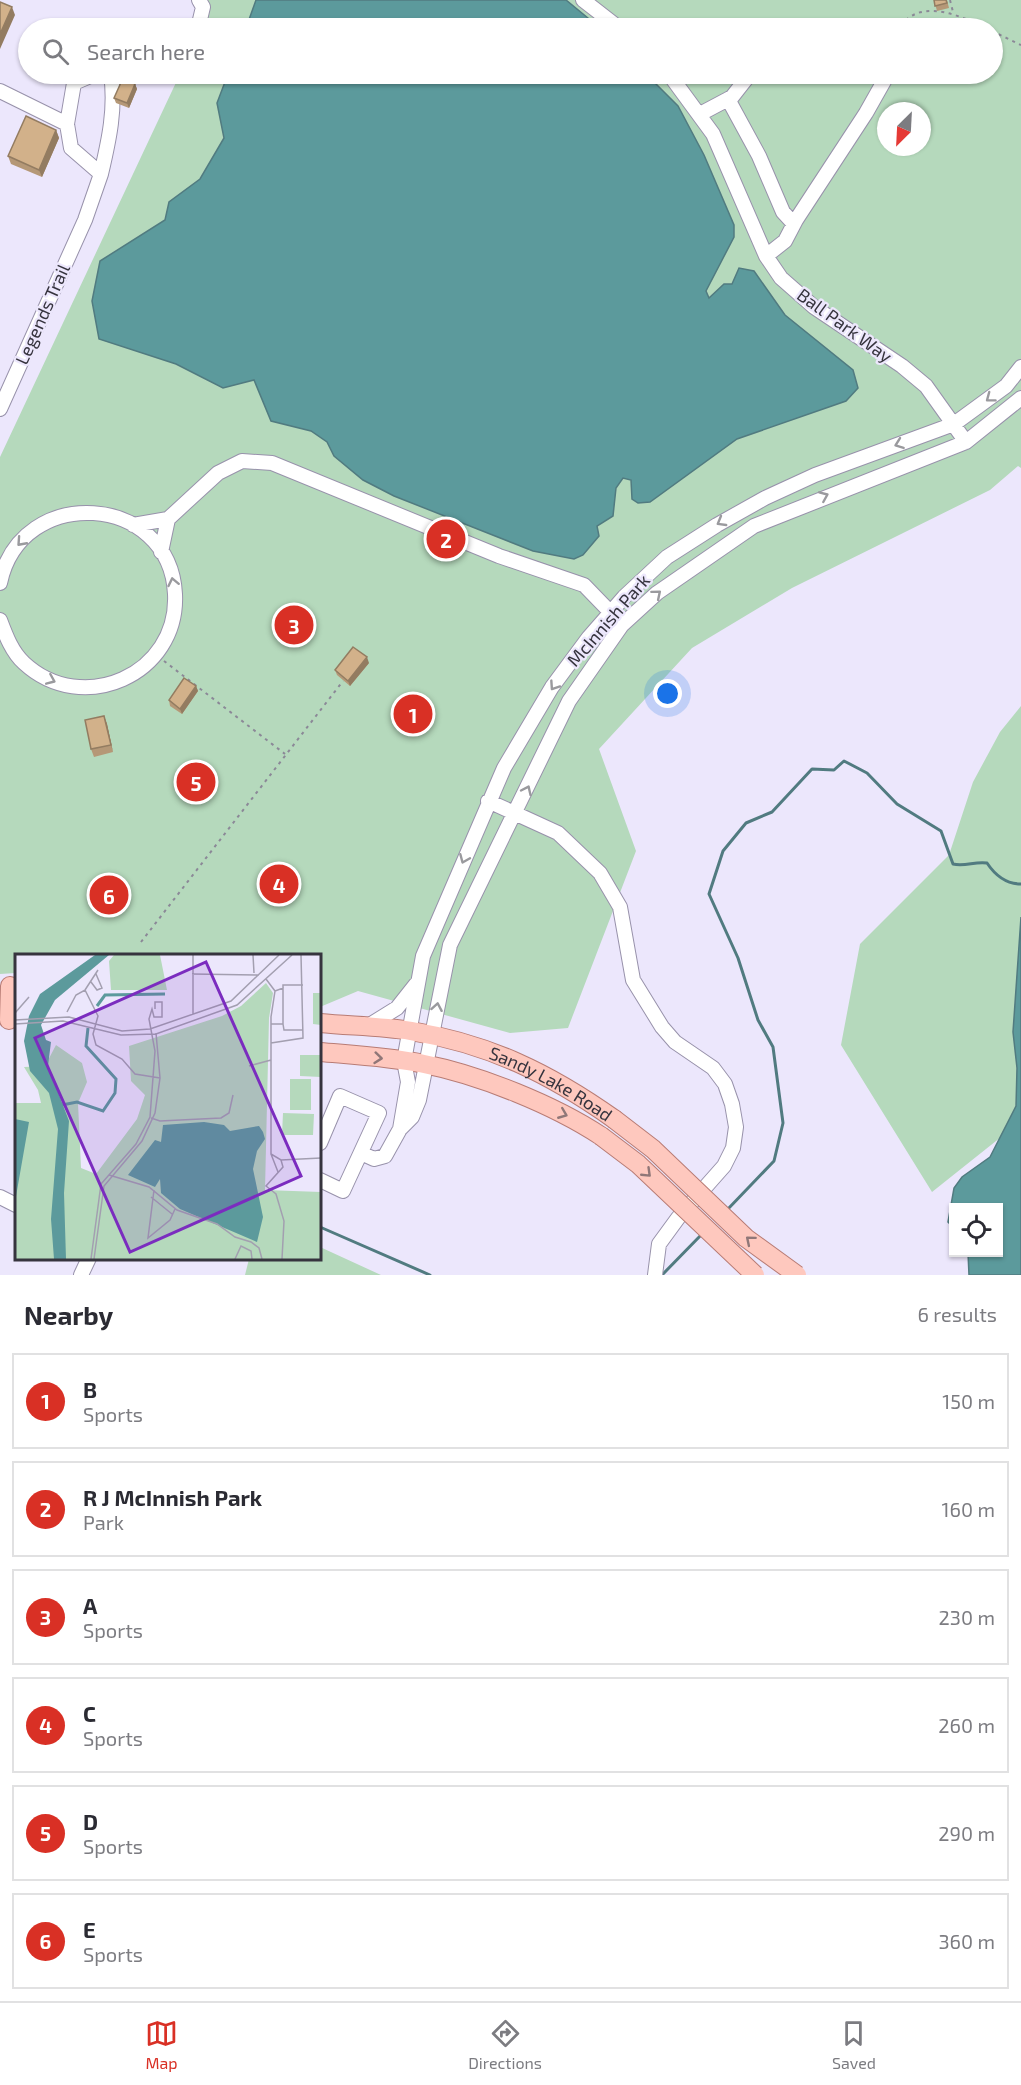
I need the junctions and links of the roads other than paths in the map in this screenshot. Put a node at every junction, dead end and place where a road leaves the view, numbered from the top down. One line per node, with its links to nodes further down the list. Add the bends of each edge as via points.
1 (199, 0): 3 (street, via 203,7)
2 (583, 0): 4 (street)
3 (200, 18)
4 (606, 18)
5 (74, 84): 13 (street)
6 (112, 84): 14 (street, Legends Trail, via 112,127)
7 (676, 84): 12 (street, Ball Park Way)
8 (741, 84): 11 (street)
9 (882, 84): 15 (street)
10 (0, 91): 13 (street)
11 (728, 99): 12 (street); 15 (street, via 783,212)
12 (699, 114): 16 (street, Ball Park Way, via 713,134)
13 (67, 124): 14 (street, via 71,148)
14 (101, 174): 19 (street, Legends Trail, via 85,220)
15 (794, 224): 16 (street, via 785,241)
16 (766, 256): 20 (street, Ball Park Way, via 781,278 814,307 926,386)
17 (1021, 367): 20 (street, McInnish Park, one-way to 20, via 1006,386)
18 (1021, 398): 21 (street, McInnish Park)
19 (0, 409)
20 (954, 424): 21 (street, Ball Park Way); 26 (street, McInnish Park, one-way to 26, via 815,475 765,498 667,557)
21 (966, 442): 28 (street, McInnish Park, one-way to 21, via 657,593 754,526)
22 (168, 519): 23 (street); 24 (street); 26 (street, via 218,472 242,461 272,463 499,556 584,585)
23 (133, 525): 24 (street); 25 (street, one-way to 25, via 91,512 69,513 48,520 15,548)
24 (161, 552): 30 (street, one-way to 24, via 43,678 67,687 92,689 131,676 156,655 168,636 175,604 171,572)
25 (0, 583)
26 (611, 612): 28 (street); 31 (street, McInnish Park, one-way to 31, via 552,687)
27 (0, 620): 30 (street, via 8,642)
28 (622, 625): 32 (street, McInnish Park, one-way to 28, via 569,701)
29 (0, 652): 30 (street)
30 (23, 662)
31 (488, 801): 32 (street); 33 (street, McInnish Park, one-way to 33, via 423,956)
32 (516, 814): 39 (street, McInnish Park, one-way to 32, via 450,945); 51 (street, via 558,833 600,873 620,907 633,980 675,1042 713,1068 725,1084 732,1104 736,1127 733,1148 724,1166 659,1244)
33 (418, 983): 37 (street, via 397,1008); 38 (street, McInnish Park)
34 (9, 986): 35 (main road)
35 (9, 1021)
36 (321, 1023): 37 (main road, Sandy Lake Road)
37 (367, 1027): 38 (main road, Sandy Lake Road)
38 (409, 1030): 39 (main road, Sandy Lake Road); 41 (street, McInnish Park)
39 (431, 1035): 42 (street, McInnish Park); 53 (main road, Sandy Lake Road, one-way to 39, bridge, via 746,1238 653,1149 614,1119 534,1068 467,1043)
40 (321, 1052): 41 (main road, Sandy Lake Road, one-way to 41)
41 (404, 1061): 42 (main road, Sandy Lake Road); 43 (street, McInnish Park, via 408,1082)
42 (426, 1064): 43 (street, McInnish Park, via 412,1117); 52 (main road, Sandy Lake Road, one-way to 52, bridge, via 572,1117 602,1136 638,1164)
43 (400, 1129): 45 (street, McInnish Park, via 382,1159)
44 (321, 1141): 45 (street, via 340,1096 379,1113)
45 (361, 1153): 46 (street, via 343,1191)
46 (321, 1180)
47 (0, 1197): 48 (street)
48 (15, 1204)
49 (88, 1260): 50 (street)
50 (81, 1275)
51 (655, 1275)
52 (755, 1275)
53 (796, 1275)

